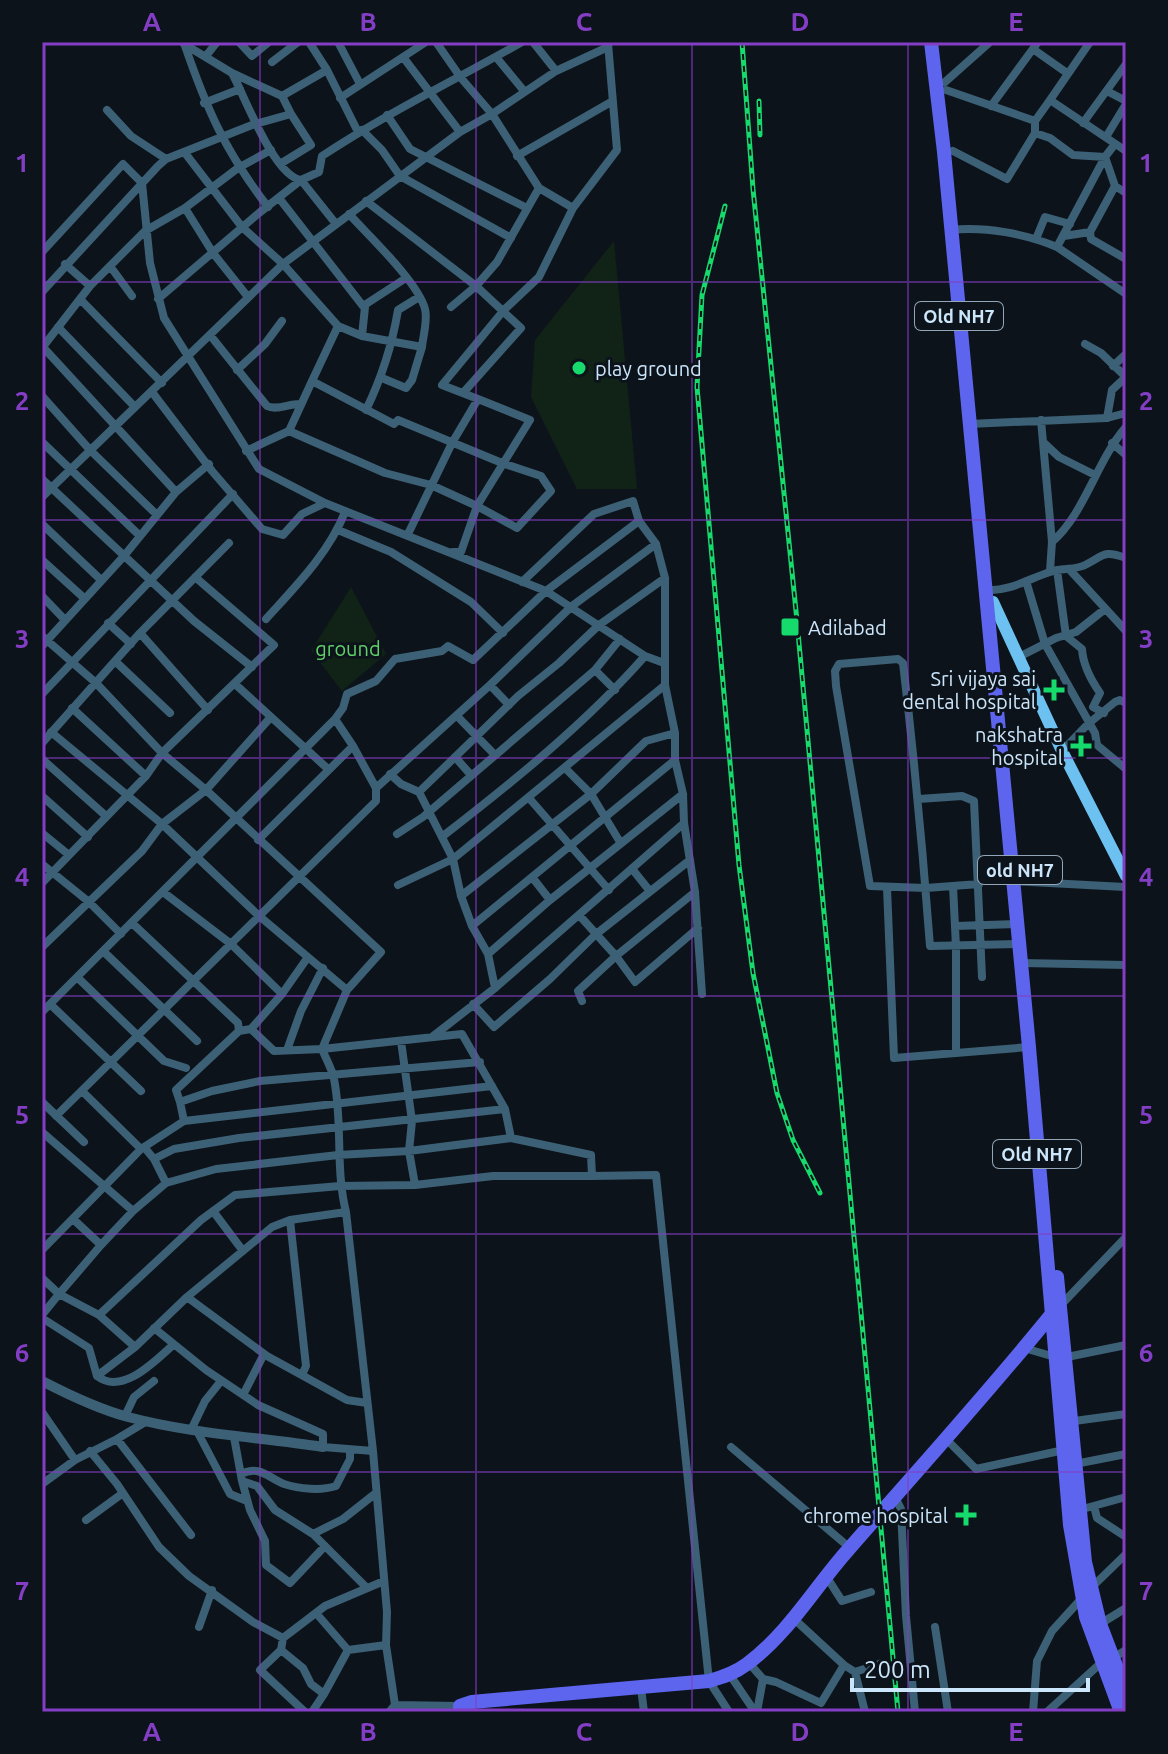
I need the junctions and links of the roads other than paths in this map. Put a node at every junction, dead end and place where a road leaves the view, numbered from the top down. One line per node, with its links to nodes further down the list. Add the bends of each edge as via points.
1 (183, 42): 18 (street); 39 (street)
2 (217, 42): 18 (street)
3 (239, 42): 4 (street, via 252,56)
4 (269, 42)
5 (298, 42): 21 (street)
6 (309, 42): 23 (street)
7 (338, 42): 28 (street)
8 (426, 42): 19 (street)
9 (436, 42): 27 (street)
10 (522, 42): 20 (street)
11 (533, 42): 24 (street)
12 (931, 42): 81 (main road)
13 (941, 42): 29 (main road, old NH7)
14 (990, 42): 29 (street)
15 (1090, 42): 26 (street)
16 (608, 44): 24 (street); 37 (street)
17 (1035, 46): 26 (street); 40 (street)
18 (206, 56): 25 (street)
19 (403, 57): 28 (street); 33 (street)
20 (496, 57): 27 (street); 31 (street)
21 (272, 62)
22 (1126, 64): 32 (street)
23 (327, 70): 34 (street); 35 (street)
24 (556, 71): 31 (street)
25 (232, 73): 30 (street); 34 (street)
26 (1067, 73): 36 (street)
27 (461, 78): 33 (street); 43 (street)
28 (360, 84): 35 (street)
29 (946, 86): 40 (street); 55 (main road, old NH7)
30 (240, 89): 39 (street); 47 (street)
31 (524, 91): 43 (street)
32 (1107, 91): 38 (street); 46 (street)
33 (429, 93): 44 (street); 49 (street)
34 (282, 96): 42 (street)
35 (340, 98): 48 (street)
36 (1050, 100): 45 (street); 46 (street)
37 (611, 102): 58 (street); 76 (street, via 617,150)
38 (1126, 102): 51 (street)
39 (204, 103): 52 (street)
40 (991, 106): 45 (street)
41 (107, 110): 61 (street, via 124,131)
42 (291, 114): 47 (street); 62 (street, via 311,145)
43 (492, 114): 49 (street); 58 (street)
44 (387, 115): 48 (street); 59 (street, via 410,149)
45 (1035, 121): 50 (street)
46 (1083, 123): 51 (street)
47 (257, 124): 52 (street); 54 (street)
48 (360, 131): 64 (street); 65 (street, via 322,156 319,172)
49 (460, 132): 59 (street)
50 (1035, 133): 55 (street, via 1007,179); 60 (street, via 1073,155)
51 (1106, 137): 53 (street)
52 (222, 138): 57 (street); 63 (street)
53 (1115, 144): 56 (street); 60 (street)
54 (271, 150): 62 (street); 63 (street)
55 (953, 151): 81 (main road, old NH7)
56 (1126, 151)
57 (185, 153): 61 (street); 68 (street)
58 (517, 156): 69 (street)
59 (424, 157): 64 (street); 75 (street)
60 (1105, 157): 67 (street); 79 (street)
61 (166, 159): 66 (street)
62 (280, 164): 65 (street)
63 (238, 168): 68 (street); 73 (street)
64 (400, 176): 72 (street); 85 (street)
65 (301, 180): 71 (street); 78 (street)
66 (142, 183): 82 (street); 89 (street, via 123,164); 92 (street)
67 (1115, 186): 70 (street); 83 (street)
68 (210, 188): 74 (street); 80 (street)
69 (539, 188): 75 (street); 76 (street)
70 (1126, 193)
71 (279, 198): 73 (street); 87 (street)
72 (366, 201): 77 (street); 97 (street)
73 (268, 207): 80 (street)
74 (185, 208): 82 (street); 90 (street)
75 (527, 208): 85 (street)
76 (573, 208): 107 (street, via 539,277)
77 (349, 214): 78 (street); 95 (street)
78 (336, 224): 87 (street)
79 (1070, 224): 84 (street); 86 (street, via 1045,217)
80 (242, 227): 90 (street); 93 (street)
81 (956, 229): 86 (street); 135 (main road, old NH7)
82 (145, 231): 94 (street); 104 (street)
83 (1090, 232): 84 (street); 91 (street, via 1091,239)
84 (1064, 236): 88 (street)
85 (511, 238): 97 (street)
86 (1036, 239): 88 (street)
87 (313, 241): 93 (street); 105 (street)
88 (1057, 247): 99 (street)
89 (42, 252)
90 (213, 253): 101 (street); 104 (street)
91 (1126, 259)
92 (65, 264): 96 (street); 98 (street)
93 (283, 264): 101 (street); 109 (street)
94 (110, 266): 96 (street); 100 (street)
95 (406, 278): 102 (street); 105 (street)
96 (90, 286): 103 (street)
97 (476, 286): 106 (street); 107 (street)
98 (42, 292)
99 (1126, 294)
100 (132, 296)
101 (248, 297): 111 (street)
102 (419, 297): 113 (street, via 398,310); 116 (street, via 426,315)
103 (80, 299): 110 (street); 124 (street)
104 (158, 299): 118 (street)
105 (365, 307): 112 (street)
106 (451, 307)
107 (504, 310): 126 (street, via 521,328); 126 (street, via 442,385)
108 (282, 321): 120 (street)
109 (338, 326): 112 (street); 123 (street)
110 (58, 327): 115 (street); 130 (street)
111 (210, 335): 118 (street); 120 (street)
112 (362, 336): 113 (street)
113 (392, 343): 116 (street); 122 (street)
114 (1085, 344): 119 (street)
115 (42, 347): 136 (street)
116 (422, 347): 122 (street, via 406,388)
117 (1126, 354): 119 (street)
118 (187, 356): 124 (street); 144 (street)
119 (1113, 366): 121 (street)
120 (237, 370): 129 (street, via 271,408)
121 (1126, 377): 133 (street, via 1112,390)
122 (382, 378): 131 (street)
123 (312, 381): 129 (street); 131 (street)
124 (162, 383): 125 (street)
125 (152, 392): 130 (street); 147 (street)
126 (463, 393): 128 (street)
127 (42, 396): 143 (street)
128 (478, 399): 141 (street); 146 (street, via 530,420)
129 (301, 404): 138 (street)
130 (135, 407): 136 (street)
131 (366, 410): 141 (street)
132 (1126, 413): 133 (street)
133 (1107, 418): 134 (street)
134 (1041, 420): 135 (street); 139 (street)
135 (973, 424): 181 (main road, Old NH7)
136 (116, 426): 143 (street); 153 (street)
137 (1126, 427): 142 (street)
138 (289, 431): 144 (street); 151 (street, via 385,473)
139 (1043, 441): 149 (street, via 1059,457); 165 (street)
140 (42, 442): 148 (street)
141 (452, 443): 146 (street); 151 (street)
142 (1112, 443): 145 (street); 149 (street)
143 (90, 450): 148 (street); 159 (street)
144 (246, 451): 156 (street, via 259,469)
145 (1126, 455)
146 (502, 463): 157 (street); 157 (street, via 541,476 551,491 517,528)
147 (209, 464): 153 (street); 154 (street)
148 (69, 470): 152 (street); 164 (street)
149 (1095, 475): 165 (street)
150 (42, 479): 152 (street)
151 (431, 485): 157 (street); 163 (street)
152 (52, 488): 155 (street); 169 (street)
153 (176, 492): 159 (street)
154 (233, 494): 156 (street, via 262,529 283,535 302,514); 177 (street)
155 (42, 497)
156 (325, 503): 158 (street)
157 (477, 506): 168 (street, via 461,552)
158 (345, 512): 162 (street); 163 (street)
159 (157, 515): 164 (street)
160 (639, 521): 167 (street); 179 (street, via 633,501 594,514); 180 (street)
161 (42, 524): 176 (street)
162 (338, 530): 187 (street); 193 (street, via 391,552 471,602)
163 (408, 534): 168 (street)
164 (139, 535): 169 (street)
165 (1052, 542): 173 (street)
166 (229, 543): 174 (street)
167 (656, 544): 175 (street); 185 (street)
168 (448, 552): 179 (street)
169 (124, 556): 176 (street); 177 (street)
170 (1126, 558): 172 (street, via 1113,553)
171 (42, 560): 183 (street)
172 (1069, 569): 173 (street); 186 (street)
173 (1054, 571): 178 (street); 194 (street)
174 (195, 577): 184 (street); 204 (street, via 274,645)
175 (665, 578): 190 (street); 203 (street)
176 (100, 579): 183 (street)
177 (150, 579): 184 (street); 189 (street)
178 (1026, 581): 181 (street); 198 (street)
179 (522, 582): 180 (street)
180 (546, 591): 185 (street); 193 (street)
181 (989, 594): 200 (main road); 273 (main road, Old NH7)
182 (42, 596): 188 (street)
183 (84, 598): 188 (street)
184 (172, 600): 192 (street); 204 (street)
185 (572, 606): 190 (street); 208 (street)
186 (1105, 609): 191 (street); 194 (street)
187 (266, 619)
188 (65, 620): 196 (street)
189 (108, 623): 197 (street); 202 (street)
190 (599, 625): 195 (street); 213 (street)
191 (1125, 627)
192 (140, 633): 197 (street); 215 (street)
193 (503, 633): 220 (street, via 473,660 448,646 395,659 376,681 347,694)
194 (1066, 636): 198 (street); 217 (street, via 1082,649 1090,680 1100,693 1093,707)
195 (620, 639): 199 (street); 205 (street)
196 (44, 641): 202 (street)
197 (131, 644): 201 (street)
198 (1045, 644): 200 (street); 221 (street)
199 (645, 656): 203 (street); 210 (street)
200 (1017, 658): 228 (main road)
201 (115, 661): 206 (street); 216 (street)
202 (71, 662): 206 (street); 211 (street)
203 (664, 663): 209 (street)
204 (252, 667): 207 (street)
205 (595, 670): 210 (street); 230 (street)
206 (96, 683): 214 (street); 229 (street)
207 (235, 684): 215 (street); 219 (street)
208 (490, 685): 213 (street); 218 (street)
209 (665, 685): 223 (street); 235 (street)
210 (615, 690): 258 (street)
211 (42, 694)
212 (1126, 703): 217 (street, via 1120,700)
213 (509, 705): 224 (street)
214 (72, 708): 222 (street); 239 (street)
215 (208, 710): 229 (street)
216 (170, 713)
217 (1104, 713): 221 (street)
218 (457, 716): 224 (street); 237 (street)
219 (270, 718): 227 (street); 241 (street)
220 (335, 719): 226 (street); 227 (street)
221 (1088, 724): 228 (street); 236 (street, via 1097,745)
222 (51, 732): 225 (street); 245 (street)
223 (675, 733): 233 (street); 243 (street, via 646,741)
224 (477, 736): 230 (street); 231 (street)
225 (42, 743)
226 (353, 746): 234 (street); 240 (street)
227 (305, 748): 234 (street); 252 (street)
228 (1062, 751): 276 (main road)
229 (162, 753): 239 (street); 241 (street)
230 (494, 754): 238 (street)
231 (455, 757): 238 (street); 242 (street)
232 (42, 759): 250 (street)
233 (675, 760): 244 (street); 251 (street)
234 (328, 769): 260 (street)
235 (566, 769): 243 (street); 247 (street)
236 (1126, 769)
237 (390, 774): 240 (street); 242 (street)
238 (471, 775): 249 (street)
239 (146, 776): 245 (street)
240 (376, 788): 271 (street, via 376,801)
241 (206, 790): 252 (street); 254 (street)
242 (419, 792): 249 (street)
243 (591, 794): 251 (street); 255 (street)
244 (683, 794): 253 (street); 261 (street)
245 (125, 795): 250 (street); 254 (street)
246 (42, 796): 259 (street)
247 (529, 798): 255 (street); 265 (street)
248 (919, 799): 275 (street, via 962,796 974,801); 279 (street, via 903,663 898,659 839,664 836,686 869,883); 280 (street)
249 (428, 812): 257 (street); 258 (street)
250 (106, 816): 259 (street)
251 (605, 817): 261 (street); 262 (street)
252 (234, 818): 260 (street); 264 (street)
253 (684, 823): 266 (street); 269 (street)
254 (162, 824): 264 (street); 287 (street)
255 (551, 824): 262 (street); 285 (street)
256 (42, 833): 263 (street)
257 (397, 834)
258 (443, 836): 265 (street)
259 (88, 837): 263 (street)
260 (258, 840): 271 (street)
261 (620, 842): 268 (street)
262 (570, 846): 268 (street); 272 (street)
263 (69, 855): 270 (street)
264 (197, 856): 283 (street); 288 (street)
265 (453, 859): 277 (street); 285 (street)
266 (690, 860): 282 (street); 284 (street)
267 (42, 864): 270 (street)
268 (592, 869): 281 (street); 286 (street)
269 (633, 870): 281 (street); 282 (street)
270 (52, 873): 274 (street); 287 (street)
271 (300, 876): 288 (street); 314 (street, via 381,952)
272 (532, 877): 286 (street); 292 (street)
273 (1017, 881): 276 (street); 291 (main road, Old NH7); 307 (main road, old NH7)
274 (42, 883)
275 (979, 884): 278 (street); 294 (street)
276 (1126, 884)
277 (398, 885)
278 (953, 886): 280 (street); 293 (street)
279 (887, 888): 280 (street); 331 (street, via 894,1058)
280 (926, 888): 302 (street, via 930,946)
281 (609, 890): 289 (street)
282 (649, 890): 297 (street)
283 (163, 892): 290 (street); 298 (street)
284 (695, 892): 295 (street); 305 (street)
285 (461, 896): 292 (street)
286 (550, 900): 304 (street)
287 (89, 902): 296 (street); 301 (street)
288 (258, 915): 298 (street); 306 (street)
289 (579, 915): 297 (street); 313 (street)
290 (132, 923): 296 (street); 312 (street)
291 (1017, 924): 294 (street); 299 (main road, Old NH7)
292 (472, 926): 304 (street)
293 (955, 926): 294 (street); 302 (street)
294 (979, 927): 300 (street)
295 (698, 928): 305 (street, via 635,982); 316 (street)
296 (121, 934): 303 (street)
297 (595, 935): 305 (street); 319 (street, via 494,1027)
298 (231, 944): 312 (street); 315 (street)
299 (1019, 944): 300 (street); 307 (main road, Old NH7)
300 (981, 946): 302 (street); 311 (street)
301 (42, 947)
302 (956, 947): 331 (street)
303 (103, 951): 310 (street); 320 (street)
304 (488, 954): 313 (street)
305 (616, 956): 317 (street, via 578,991)
306 (308, 957): 309 (street); 315 (street)
307 (1024, 963): 308 (street); 328 (main road, Old NH7); 373 (main road, old NH7)
308 (1126, 965)
309 (323, 968): 314 (street); 330 (street)
310 (77, 977): 318 (street); 324 (street)
311 (982, 977)
312 (194, 980): 320 (street); 323 (street, via 238,1023)
313 (495, 988): 319 (street)
314 (347, 990): 329 (street)
315 (282, 994): 322 (street)
316 (702, 994)
317 (582, 1001)
318 (50, 1004): 321 (street); 332 (street)
319 (473, 1004): 325 (street)
320 (164, 1010): 324 (street); 326 (street)
321 (42, 1012)
322 (251, 1029): 323 (street); 330 (street, via 274,1051)
323 (239, 1031): 342 (street, via 176,1090)
324 (137, 1035): 332 (street); 334 (street, via 166,1063)
325 (431, 1037): 327 (street); 333 (street, via 462,1034)
326 (197, 1041)
327 (401, 1041): 329 (street); 335 (street)
328 (1029, 1047): 331 (street); 373 (main road, Old NH7)
329 (322, 1049): 330 (street); 336 (street)
330 (287, 1050)
331 (956, 1053)
332 (111, 1062): 338 (street); 339 (street)
333 (480, 1062): 335 (street); 337 (street)
334 (186, 1068)
335 (406, 1068): 336 (street); 340 (street)
336 (334, 1076): 342 (street, via 260,1081); 343 (street)
337 (492, 1086): 340 (street); 344 (street)
338 (82, 1091): 345 (street); 352 (street)
339 (141, 1091)
340 (409, 1096): 343 (street); 347 (street)
341 (42, 1102): 345 (street)
342 (180, 1102): 346 (street)
343 (337, 1102): 346 (street); 348 (street)
344 (505, 1109): 347 (street); 350 (street)
345 (56, 1116): 351 (street)
346 (184, 1121): 352 (street)
347 (412, 1121): 348 (street); 353 (street)
348 (339, 1128): 354 (street); 355 (street, via 239,1138 174,1149)
349 (42, 1132): 359 (street)
350 (511, 1138): 353 (street); 356 (street, via 591,1155)
351 (84, 1142)
352 (142, 1148): 355 (street); 359 (street)
353 (409, 1151): 354 (street); 358 (street)
354 (338, 1155): 357 (street, via 216,1169); 360 (street)
355 (154, 1159): 357 (street)
356 (592, 1176): 358 (street, via 493,1176); 446 (street, via 656,1175)
357 (166, 1183): 361 (street)
358 (415, 1185): 360 (street)
359 (105, 1186): 361 (street); 364 (street)
360 (340, 1186): 362 (street, via 235,1195); 363 (street)
361 (133, 1211): 367 (street)
362 (213, 1211): 369 (street); 374 (street)
363 (346, 1212): 365 (street); 389 (street)
364 (73, 1219): 367 (street); 368 (street)
365 (290, 1220): 369 (street, via 272,1227); 383 (street, via 306,1366)
366 (1126, 1237): 373 (street)
367 (101, 1245): 371 (street)
368 (42, 1250)
369 (243, 1251): 372 (street)
370 (42, 1278): 371 (street)
371 (59, 1294): 374 (street); 375 (street)
372 (187, 1297): 376 (street); 381 (street)
373 (1056, 1310): 380 (main road); 382 (main road, Old NH7)
374 (99, 1315): 379 (street)
375 (42, 1316): 384 (street, via 89,1348)
376 (154, 1328): 377 (street); 379 (street)
377 (173, 1345): 384 (street, via 146,1370 116,1383); 387 (street)
378 (1126, 1345): 382 (street)
379 (135, 1347): 384 (street)
380 (1023, 1347): 382 (street); 398 (main road)
381 (264, 1354): 383 (street); 388 (street)
382 (1061, 1357): 394 (main road, Old NH7)
383 (302, 1375): 389 (street, via 347,1400)
384 (97, 1376)
385 (42, 1381): 392 (street)
386 (154, 1381): 392 (street, via 135,1396)
387 (221, 1381): 388 (street); 395 (street, via 205,1401)
388 (243, 1395): 399 (street, via 323,1434)
389 (367, 1403): 404 (street)
390 (42, 1412): 406 (street)
391 (1126, 1414): 394 (street)
392 (125, 1416): 393 (street)
393 (148, 1421): 395 (street); 397 (street)
394 (1067, 1422): 402 (main road, Old NH7); 407 (main road)
395 (194, 1431): 396 (street); 414 (street, via 230,1494)
396 (234, 1437): 399 (street); 408 (street)
397 (117, 1439): 403 (street); 418 (street)
398 (947, 1440): 402 (street, via 976,1469); 412 (main road)
399 (323, 1447): 401 (street)
400 (731, 1447): 421 (street)
401 (350, 1450): 404 (street); 408 (street, via 336,1486 324,1490 284,1484 260,1470)
402 (1064, 1450): 428 (main road, Old NH7, via 1070,1525)
403 (90, 1451): 406 (street); 410 (street)
404 (373, 1451): 411 (street)
405 (1126, 1454): 407 (street)
406 (75, 1460): 409 (street)
407 (1075, 1464): 415 (main road)
408 (242, 1477): 414 (street); 417 (street, via 257,1486 275,1510)
409 (42, 1484)
410 (123, 1493): 416 (street); 426 (street, via 159,1547)
411 (376, 1493): 417 (street); 424 (street)
412 (895, 1497): 421 (main road); 460 (street, via 901,1509)
413 (1126, 1497): 415 (street)
414 (247, 1501): 420 (street, via 265,1541 266,1565 287,1583)
415 (1087, 1508): 419 (street); 428 (main road)
416 (86, 1520)
417 (313, 1534): 420 (street)
418 (191, 1535)
419 (1126, 1537)
420 (325, 1546): 425 (street)
421 (850, 1548): 423 (main road)
422 (1126, 1554): 428 (street)
423 (826, 1576): 427 (street, via 842,1601); 431 (main road)
424 (384, 1581): 425 (street); 436 (street)
425 (367, 1588): 430 (street)
426 (212, 1590): 433 (street); 435 (street)
427 (871, 1592)
428 (1086, 1593): 432 (main road); 439 (main road, Old NH7, via 1089,1630); 462 (street, via 1052,1631 1037,1661)
429 (1126, 1608): 432 (street)
430 (316, 1613): 435 (street); 438 (street)
431 (793, 1618): 440 (main road); 442 (street)
432 (1100, 1624): 439 (main road)
433 (199, 1627)
434 (935, 1627): 461 (street)
435 (283, 1638): 437 (street)
436 (386, 1645): 438 (street); 451 (street)
437 (281, 1650): 449 (street); 453 (street, via 260,1670)
438 (348, 1650): 449 (street)
439 (1114, 1657): 448 (main road); 463 (street); 464 (main road, Old NH7)
440 (749, 1663): 444 (main road); 445 (street)
441 (882, 1663): 443 (street)
442 (844, 1665): 443 (street); 450 (street)
443 (855, 1672): 459 (street)
444 (730, 1675): 446 (main road); 457 (street)
445 (763, 1679): 450 (street); 457 (street)
446 (709, 1681): 447 (main road); 456 (street)
447 (641, 1688): 452 (main road, via 472,1702); 455 (street)
448 (1126, 1692)
449 (324, 1694): 454 (street)
450 (821, 1703): 458 (street)
451 (392, 1708): 452 (street)
452 (460, 1709)
453 (305, 1712)
454 (312, 1712)
455 (644, 1712)
456 (729, 1712)
457 (756, 1712)
458 (816, 1712)
459 (865, 1712)
460 (915, 1712)
461 (948, 1712)
462 (1033, 1712)
463 (1047, 1712)
464 (1121, 1712)

